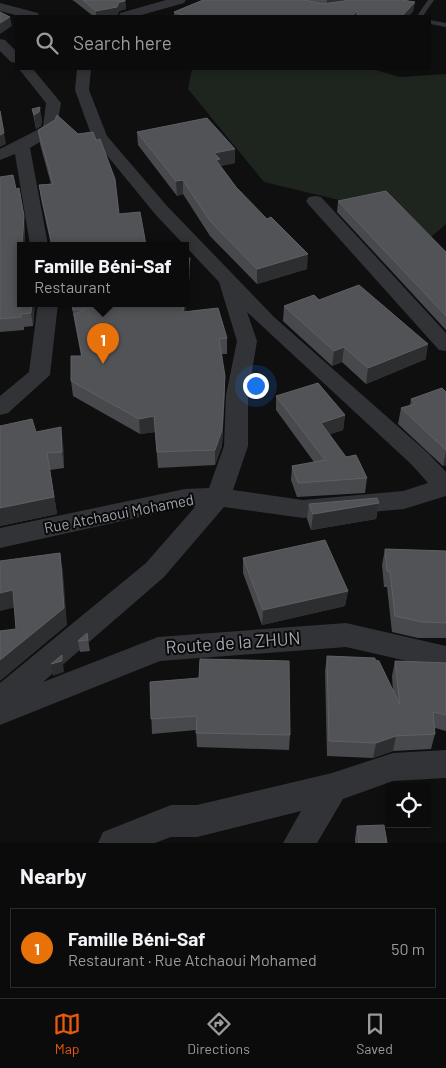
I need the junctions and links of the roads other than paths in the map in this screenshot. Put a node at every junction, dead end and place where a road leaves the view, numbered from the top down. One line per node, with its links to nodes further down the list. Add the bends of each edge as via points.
1 (177, 0): 5 (street)
2 (430, 0): 6 (lane)
3 (0, 7): 4 (street)
4 (29, 15)
5 (132, 15)
6 (421, 15)
7 (431, 22): 8 (lane)
8 (446, 25)
9 (15, 39): 10 (street)
10 (0, 43): 11 (street)
11 (15, 58)
12 (27, 70): 14 (street, via 54,103 51,129)
13 (84, 70): 18 (street, via 82,90 100,137 161,210)
14 (22, 146): 15 (street); 17 (street)
15 (0, 156)
16 (315, 201): 20 (street)
17 (38, 242)
18 (226, 278): 22 (street, via 267,321); 23 (street, via 247,341 237,395 236,446)
19 (48, 307): 21 (street, via 39,375)
20 (446, 345)
21 (0, 408)
22 (446, 486): 23 (street, Rue Atchaoui Mohamed, via 404,500 303,509)
23 (218, 497): 24 (street, Rue Atchaoui Mohamed, via 185,498); 26 (street, via 155,570)
24 (0, 538)
25 (446, 658): 27 (street, Route de la ZHUN, via 346,635 158,649)
26 (0, 701)
27 (0, 712)
28 (446, 764): 29 (street, via 393,768)
29 (332, 788): 30 (street, via 197,821 170,821); 31 (street)
30 (114, 843)
31 (299, 843)

